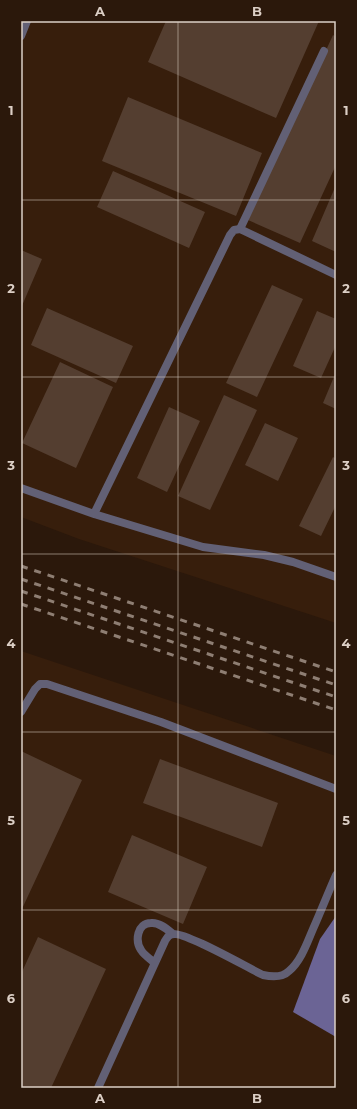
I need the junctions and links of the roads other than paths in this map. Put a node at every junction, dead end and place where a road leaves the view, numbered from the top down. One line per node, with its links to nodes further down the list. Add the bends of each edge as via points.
1 (28, 21): 2 (street)
2 (21, 36)
3 (324, 51): 4 (street)
4 (240, 229): 5 (street); 7 (street, via 230,234)
5 (336, 275)
6 (21, 488): 7 (street)
7 (94, 514): 8 (street, via 203,547 264,555 294,562)
8 (336, 577)
9 (21, 712): 10 (street, via 34,689 40,684 48,684 161,722)
10 (336, 789)
11 (336, 875): 12 (street, via 302,953 294,966 281,975 263,975 188,937)
12 (172, 934): 13 (street, via 165,941); 13 (street, via 166,928 151,922 141,928 137,938 138,944 146,956)
13 (155, 963): 14 (street)
14 (98, 1088)

